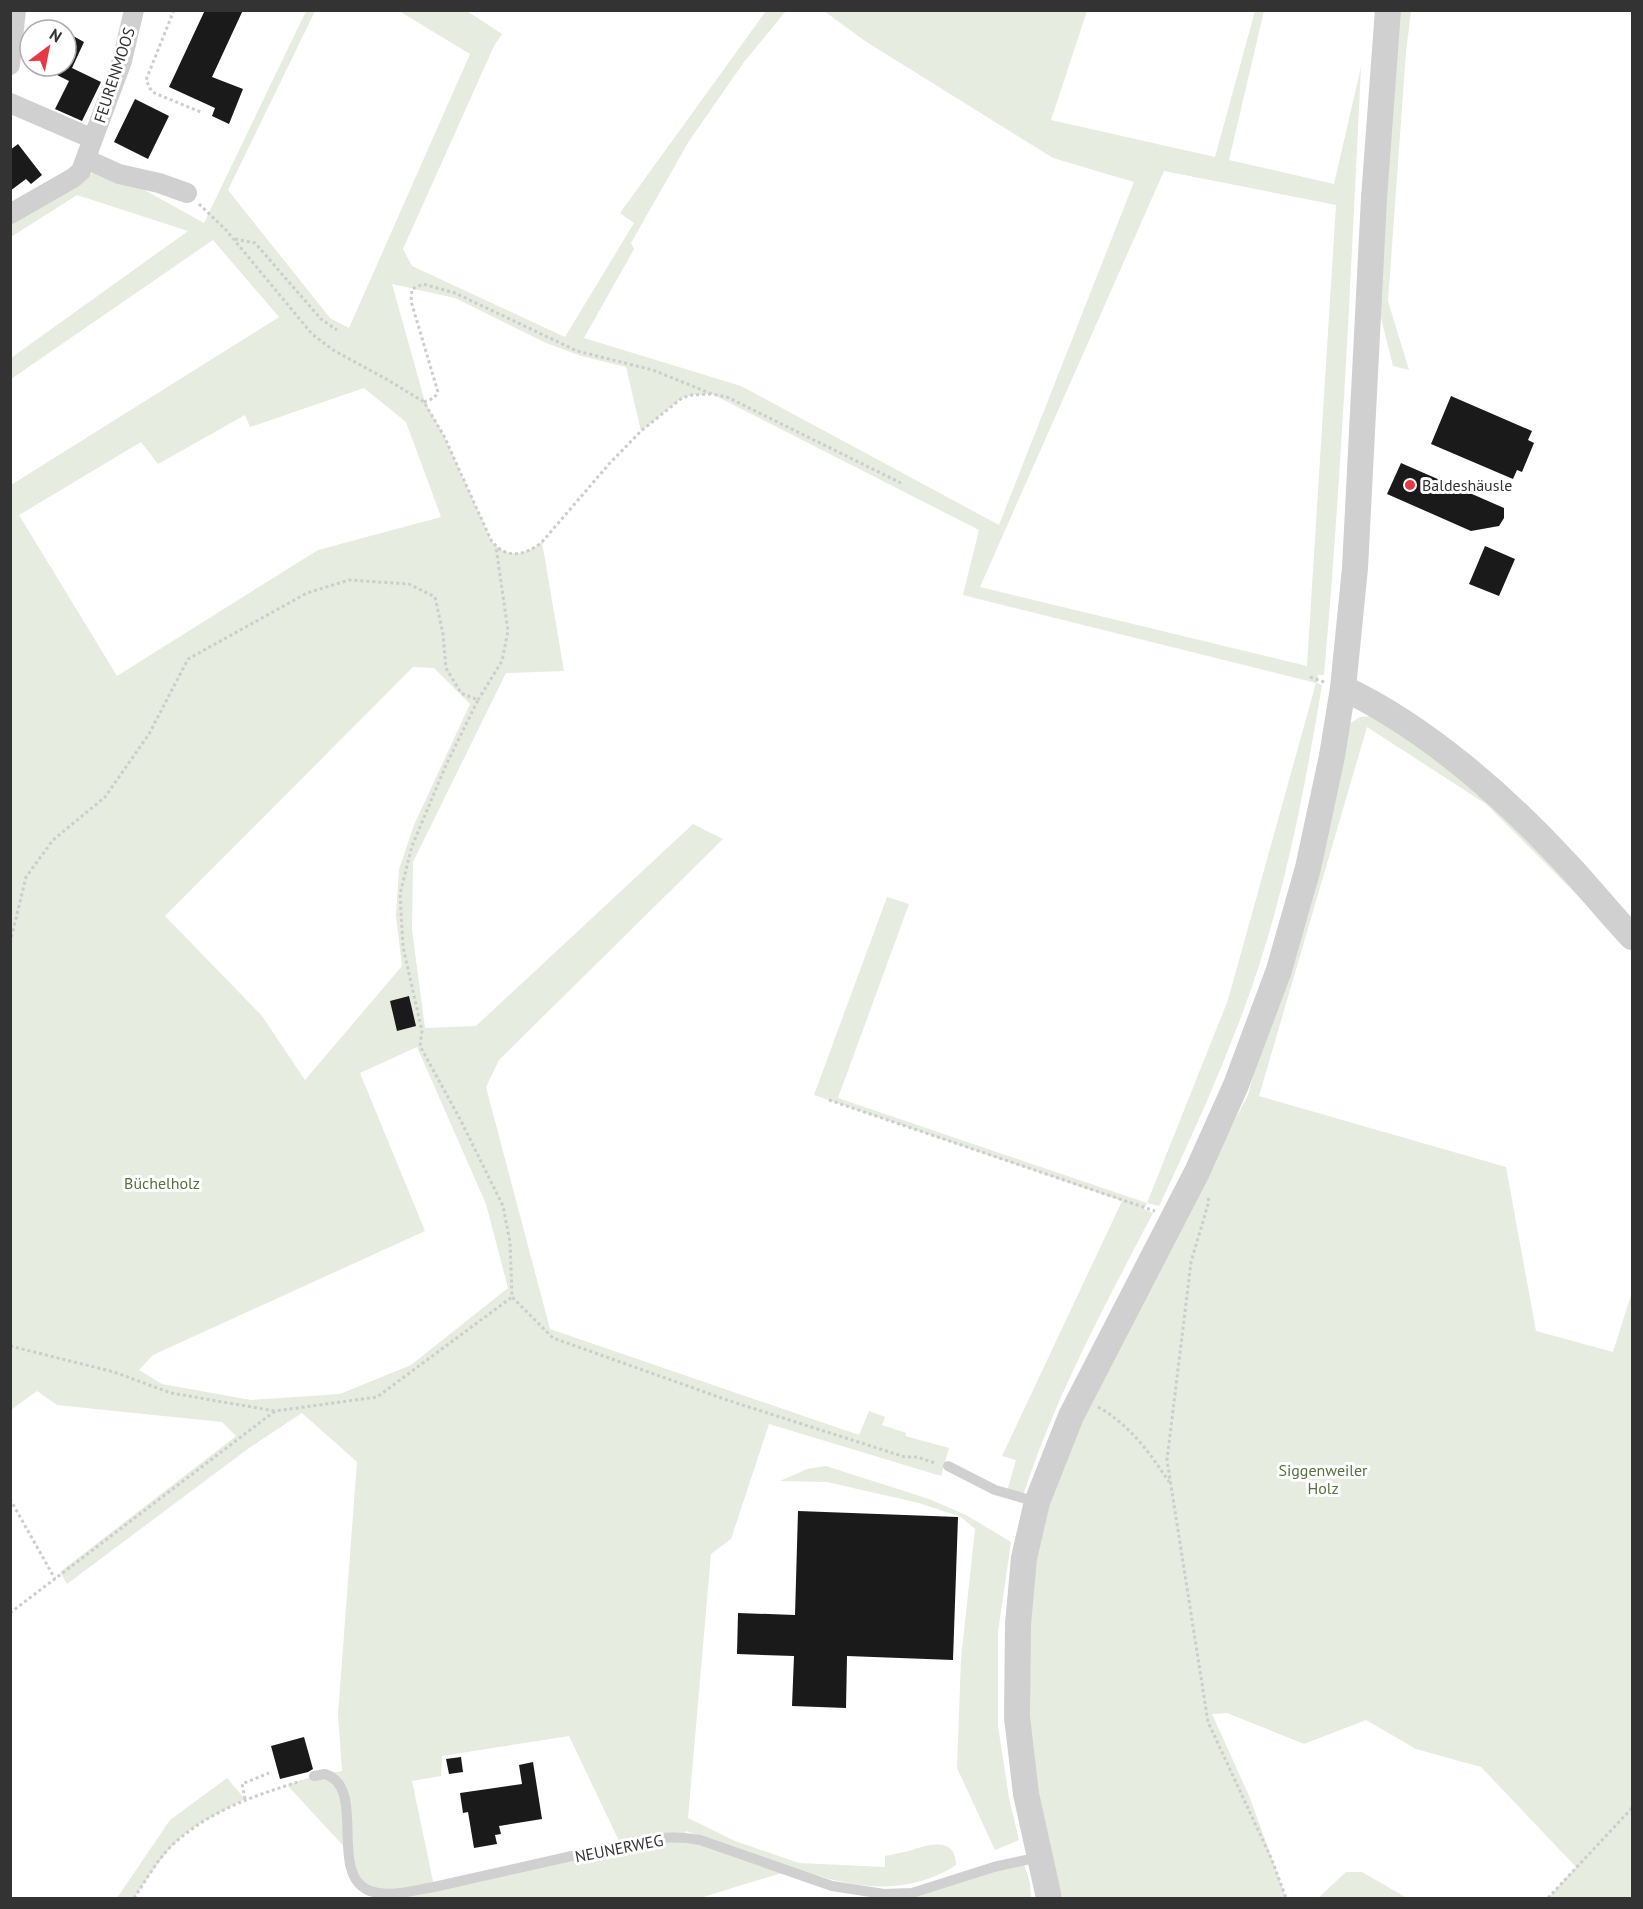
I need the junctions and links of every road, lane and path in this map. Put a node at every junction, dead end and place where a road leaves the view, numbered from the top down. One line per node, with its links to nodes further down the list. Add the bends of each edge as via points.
1 (16, 10): 5 (street)
2 (134, 10): 8 (street, FEURENMOOS, via 122,61)
3 (174, 10): 7 (path, via 146,80 152,92)
4 (1388, 10): 18 (street, via 1355,568)
5 (10, 65)
6 (10, 103): 8 (street, FEURENMOOS)
7 (203, 113)
8 (93, 139): 9 (street, FEURENMOOS)
9 (86, 159): 10 (street, via 119,174); 11 (street, FEURENMOOS, via 73,178)
10 (187, 193): 12 (path)
11 (10, 214)
12 (233, 239): 13 (path, via 255,243 321,319); 15 (path, via 312,334)
13 (337, 330)
14 (712, 394): 15 (path, via 653,370 577,351 455,293 423,284 412,289 411,301 438,392); 16 (path, via 728,397); 17 (path, via 682,398 640,431 534,548 512,554)
15 (424, 402): 17 (path)
16 (901, 483)
17 (496, 547): 19 (path, via 508,631 502,661)
18 (1343, 688): 20 (street, via 1368,700 1462,765 1518,813); 23 (street, via 1308,868 1279,970 1236,1085)
19 (478, 700): 21 (path, via 461,693 446,668 435,597 408,584 349,580 308,593 270,612 188,659 149,734 105,797 53,840 26,877); 25 (path, via 412,846 400,894 403,947 422,1031 420,1046 503,1206 510,1242)
20 (1632, 937)
21 (10, 943)
22 (829, 1100): 24 (path)
23 (1197, 1172): 24 (street); 30 (path, via 1209,1200 1191,1262 1167,1460)
24 (1173, 1220): 27 (street)
25 (512, 1297): 28 (path, via 377,1397); 29 (path, via 553,1338 727,1400)
26 (10, 1346): 28 (path, via 114,1372 171,1393)
27 (1081, 1397): 30 (path, via 1115,1417 1147,1449); 32 (street)
28 (275, 1411): 33 (path)
29 (948, 1467): 32 (lane, via 995,1490)
30 (1171, 1484): 42 (path, via 1208,1722)
31 (10, 1499): 33 (path)
32 (1037, 1502): 39 (street, via 1024,1558 1016,1677 1019,1738)
33 (55, 1580): 34 (path)
34 (10, 1613)
35 (269, 1773): 37 (path, via 242,1784)
36 (314, 1776): 37 (path); 39 (lane, NEUNERWEG, via 326,1774 337,1781 346,1805 352,1873 359,1884 380,1893 426,1888 662,1838 700,1840 832,1886 884,1894 912,1893)
37 (245, 1799): 40 (path, via 178,1840)
38 (1632, 1808): 43 (path)
39 (1039, 1857): 41 (street)
40 (134, 1899)
41 (1049, 1899)
42 (1286, 1899)
43 (1548, 1899)

